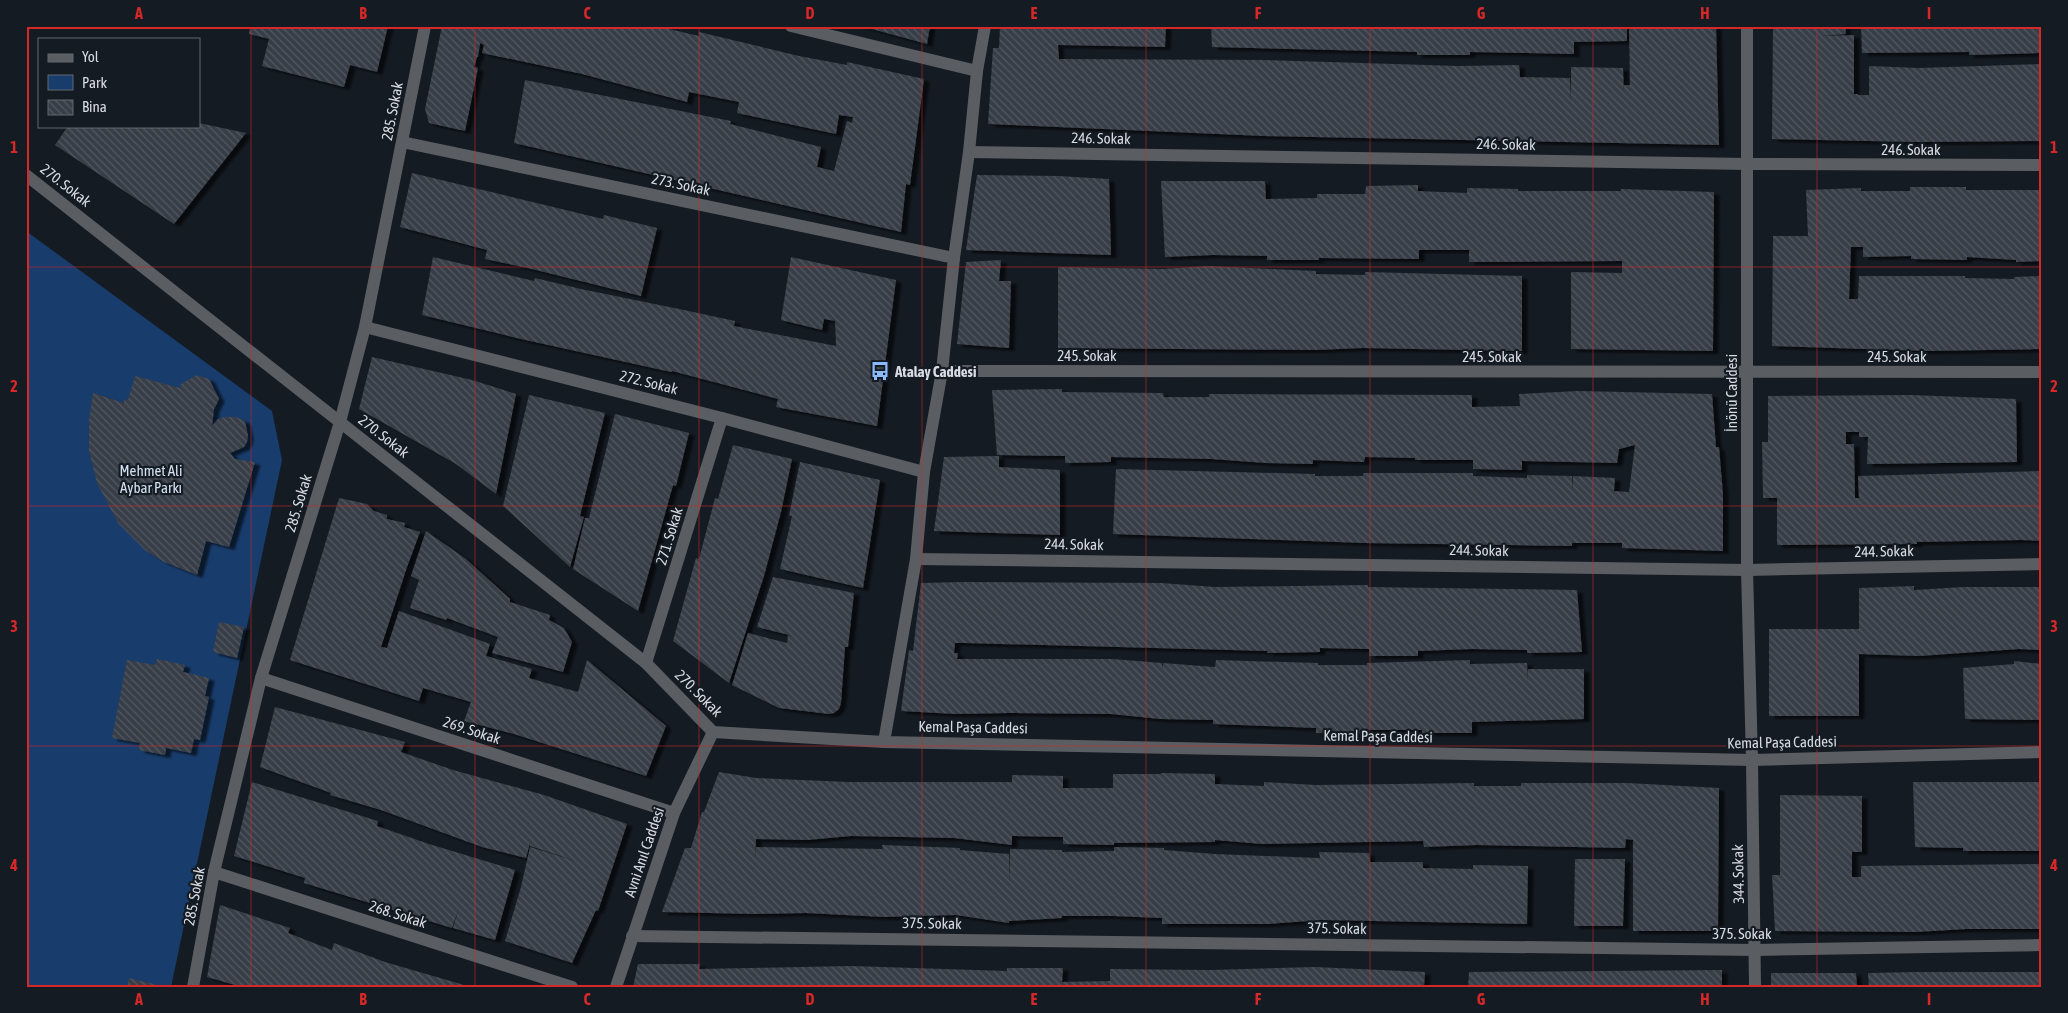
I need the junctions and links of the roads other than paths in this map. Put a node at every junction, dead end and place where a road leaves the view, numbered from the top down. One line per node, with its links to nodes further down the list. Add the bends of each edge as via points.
1 (425, 26): 6 (street, 285. Sokak)
2 (790, 26): 5 (street)
3 (985, 26): 5 (street)
4 (1748, 26): 8 (street, İnönü Caddesi)
5 (977, 71): 7 (street)
6 (402, 142): 11 (street, 273. Sokak); 12 (street, 285. Sokak)
7 (970, 152): 8 (street, 246. Sokak); 11 (street)
8 (1748, 164): 9 (street, 246. Sokak); 15 (street, İnönü Caddesi)
9 (2042, 165)
10 (26, 175): 17 (street, 270. Sokak)
11 (954, 258): 13 (street)
12 (365, 327): 16 (street, 272. Sokak); 17 (street, 285. Sokak)
13 (942, 371): 15 (street, 245. Sokak); 18 (street)
14 (2042, 372): 15 (street, 245. Sokak)
15 (1747, 373): 21 (street, İnönü Caddesi)
16 (722, 418): 18 (street, 272. Sokak); 22 (street, 271. Sokak)
17 (340, 422): 22 (street, 270. Sokak); 23 (street, 285. Sokak)
18 (924, 472): 19 (street)
19 (916, 559): 21 (street, 244. Sokak); 25 (street)
20 (2042, 564): 21 (street, 244. Sokak)
21 (1747, 570): 27 (street, İnönü Caddesi)
22 (646, 663): 24 (street, 270. Sokak)
23 (261, 678): 28 (street, 269. Sokak); 29 (street, 285. Sokak)
24 (713, 732): 25 (street, Kemal Paşa Caddesi); 28 (street, Avni Anıl Caddesi)
25 (884, 742): 27 (street, Kemal Paşa Caddesi)
26 (2042, 752): 27 (street, Kemal Paşa Caddesi)
27 (1752, 760): 32 (street, 344. Sokak)
28 (674, 813): 30 (street, Avni Anıl Caddesi)
29 (214, 872): 33 (street, 285. Sokak); 34 (street, 268. Sokak)
30 (632, 936): 32 (street, 375. Sokak); 35 (street, Avni Anıl Caddesi)
31 (2042, 945): 32 (street, 375. Sokak)
32 (1756, 950): 36 (street, 344. Sokak)
33 (193, 987)
34 (572, 987)
35 (616, 987)
36 (1755, 987)

